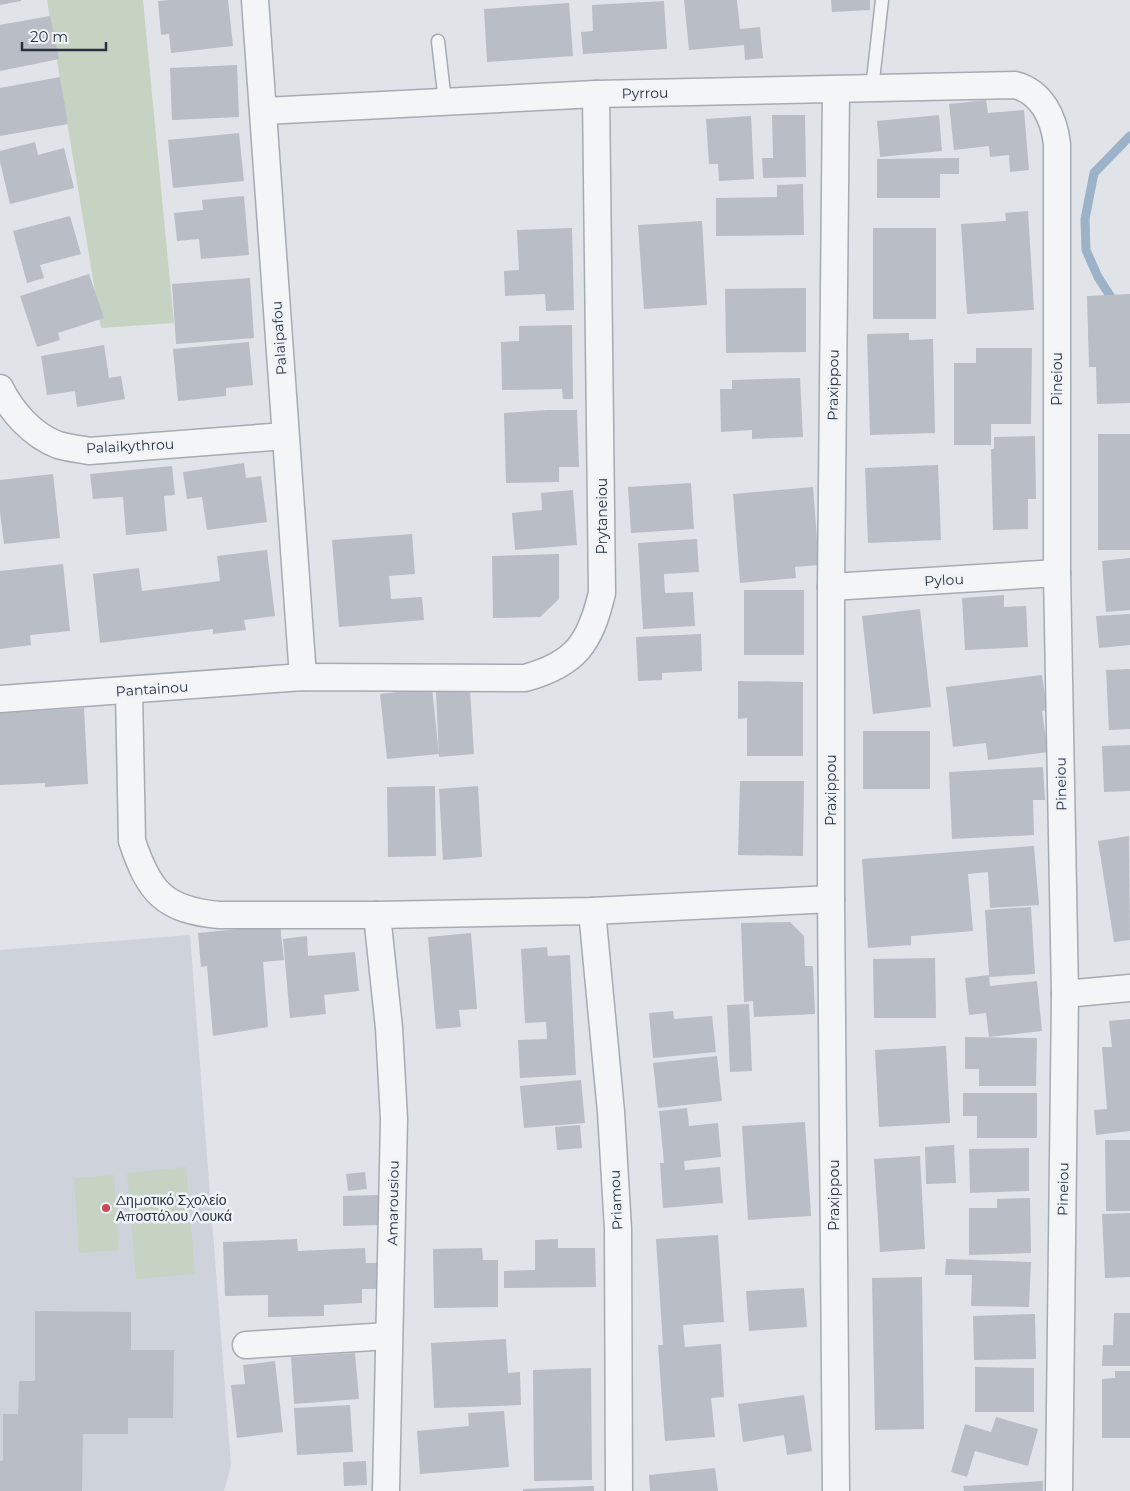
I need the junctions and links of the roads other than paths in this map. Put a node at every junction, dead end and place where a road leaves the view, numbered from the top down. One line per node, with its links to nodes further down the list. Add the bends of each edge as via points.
1 (254, 0): 9 (street, Palaipafou)
2 (882, 0): 5 (lane)
3 (438, 41): 8 (lane)
4 (1026, 88): 5 (street, Pyrrou, via 1015,85); 12 (street, Pineiou, via 1048,111 1055,125 1057,144)
5 (872, 89): 6 (street, Pyrrou)
6 (836, 90): 7 (street, Pyrrou); 13 (street, Praxippou)
7 (596, 94): 8 (street, Pyrrou); 14 (street, Prytaneiou, via 602,593 589,635 563,662 546,672 525,678)
8 (445, 102): 9 (street, Pyrrou)
9 (264, 111): 11 (street, Palaipafou)
10 (0, 388): 11 (street, Palaikythrou, via 30,429 58,444 89,451)
11 (286, 436): 14 (street, Palaipafou)
12 (1057, 573): 13 (street, Pylou); 21 (street, Pineiou)
13 (831, 587): 17 (street, Praxippou)
14 (303, 677): 15 (street, Pantainou)
15 (129, 691): 16 (street, Pantainou); 19 (street, via 132,841 139,864 162,896 177,907 212,914)
16 (0, 700)
17 (831, 898): 18 (street); 26 (street, Praxippou)
18 (592, 911): 19 (street); 25 (street, Priamou, via 611,1112 618,1229)
19 (377, 916): 22 (street, Amarousiou, via 389,1028 394,1119)
20 (1130, 988): 21 (street)
21 (1065, 994): 27 (street, Pineiou)
22 (388, 1336): 23 (street); 24 (street, Amarousiou)
23 (246, 1344)
24 (386, 1491)
25 (619, 1491)
26 (836, 1491)
27 (1059, 1491)

